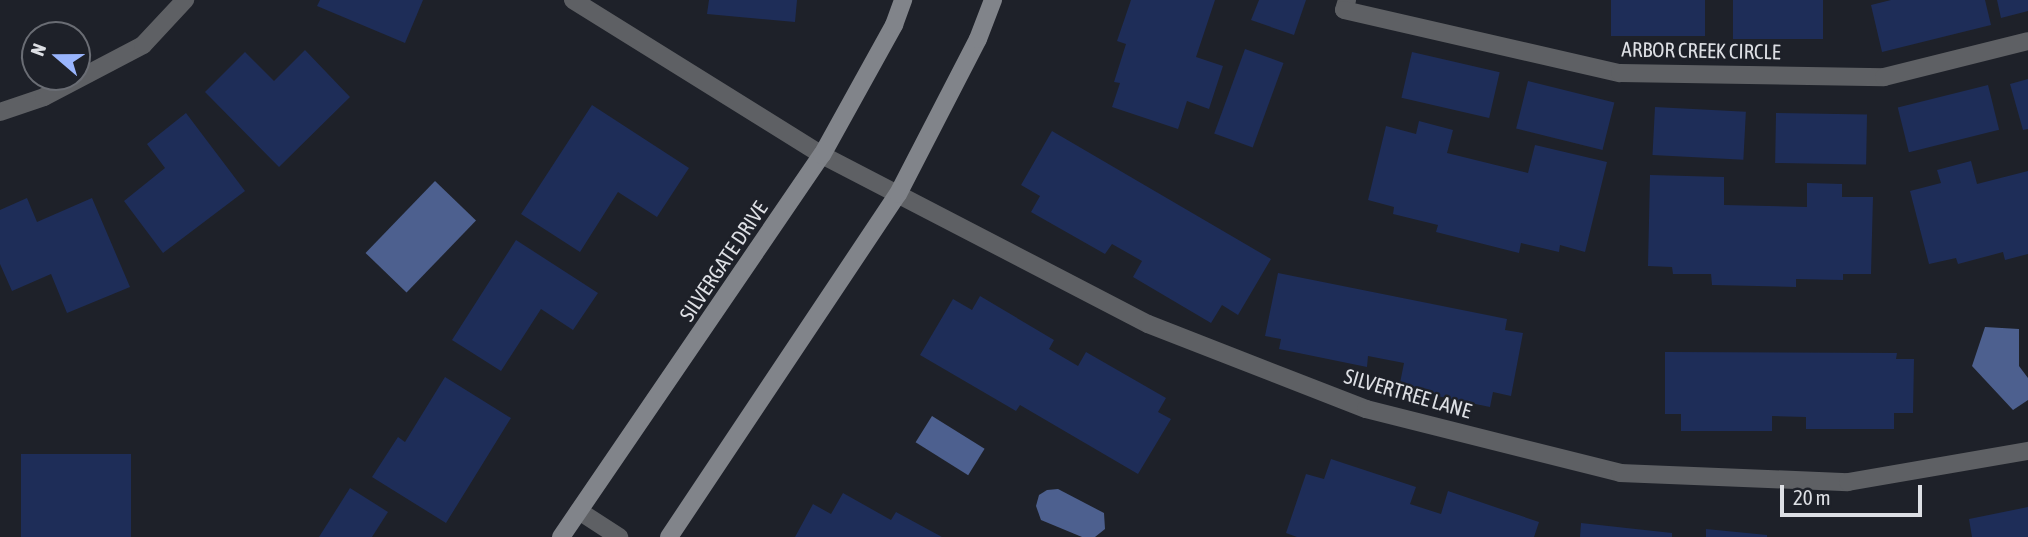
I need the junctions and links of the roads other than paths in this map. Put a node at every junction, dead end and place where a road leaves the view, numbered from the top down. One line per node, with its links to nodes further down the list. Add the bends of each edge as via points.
1 (185, 0): 7 (street, via 143,45 44,97)
2 (573, 0): 8 (street, SILVERTREE LANE)
3 (903, 0): 8 (street, SILVERGATE DRIVE, via 894,25)
4 (993, 0): 9 (street, via 978,39)
5 (1347, 0): 6 (street, ARBOR CREEK CIRCLE, via 1344,10 1620,73 1884,77)
6 (2028, 41)
7 (0, 112)
8 (822, 155): 9 (street, SILVERTREE LANE); 11 (street, SILVERGATE DRIVE)
9 (898, 194): 10 (street, SILVERTREE LANE, via 1148,324 1366,409 1620,473 1848,482); 14 (street)
10 (2028, 451)
11 (579, 511): 12 (street, SILVERGATE DRIVE); 13 (street)
12 (561, 537)
13 (619, 537)
14 (669, 537)

